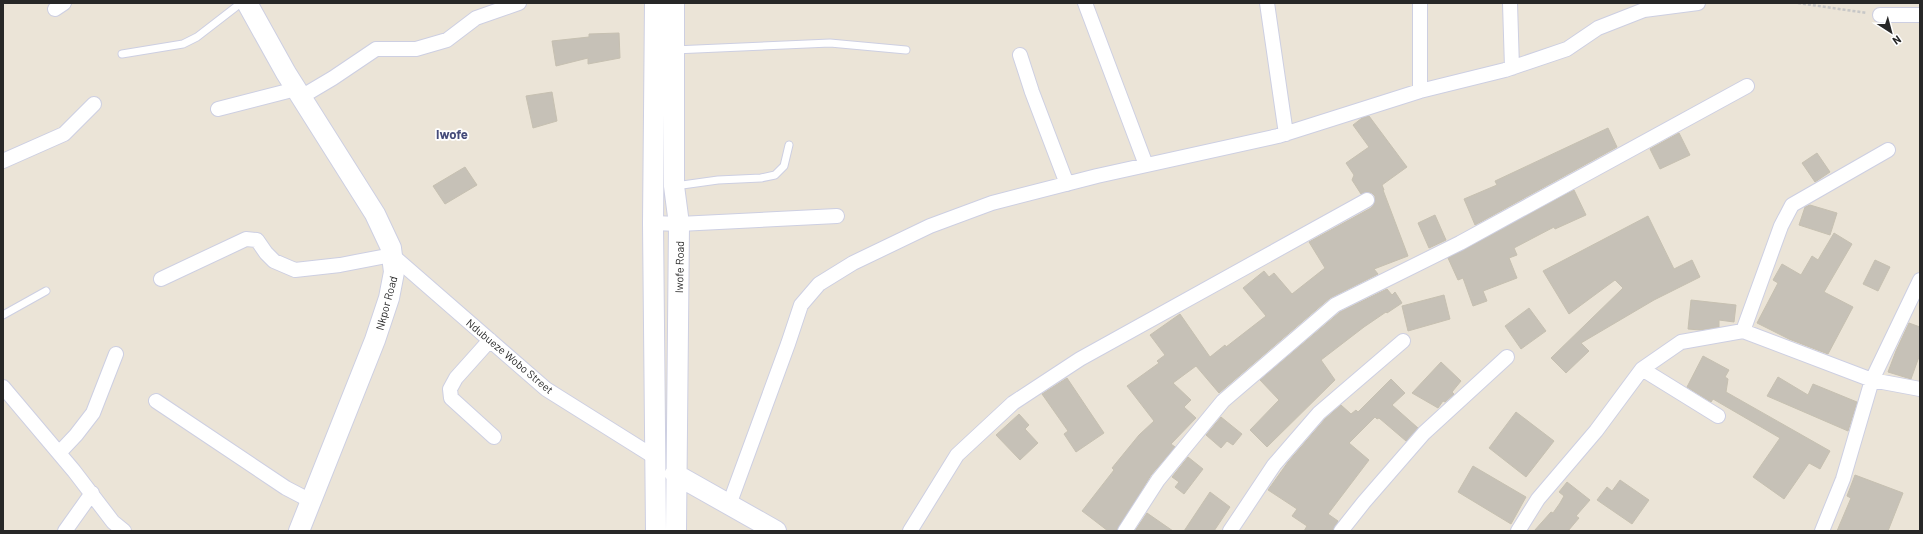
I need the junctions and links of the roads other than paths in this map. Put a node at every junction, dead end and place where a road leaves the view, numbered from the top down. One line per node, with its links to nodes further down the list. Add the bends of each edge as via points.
1 (242, 3): 15 (lane, via 197,37 183,44)
2 (248, 3): 20 (street, Nkpor Road)
3 (519, 3): 20 (street, via 476,18 447,40 416,49 376,49 333,78)
4 (655, 3): 32 (street)
5 (674, 3): 13 (street, Iwofe Road)
6 (1085, 3): 27 (street)
7 (1267, 3): 23 (street)
8 (1420, 3): 19 (street)
9 (1510, 3): 17 (street)
10 (1698, 3): 17 (street, via 1644,10 1598,28 1566,49)
11 (1880, 15): 12 (street)
12 (1920, 15)
13 (674, 50): 14 (lane, via 830,44); 29 (street, Iwofe Road)
14 (906, 50)
15 (122, 54)
16 (1020, 55): 28 (street)
17 (1512, 68): 19 (street)
18 (1747, 86): 64 (street, via 1460,243 1335,305 1223,401 1158,480)
19 (1420, 91): 23 (street)
20 (298, 93): 22 (street); 34 (street, Nkpor Road, via 375,214)
21 (94, 104): 26 (street, via 64,134)
22 (218, 109)
23 (1286, 134): 27 (street)
24 (789, 145): 29 (lane, via 784,166 775,175)
25 (1888, 150): 39 (street, via 1792,205 1781,226)
26 (3, 161)
27 (1146, 165): 28 (street)
28 (1067, 184): 56 (street, via 992,204 930,226 853,263 819,284 801,305)
29 (674, 186): 33 (street, Iwofe Road)
30 (1367, 200): 63 (street, via 1080,359 1013,403 957,455)
31 (837, 216): 33 (street)
32 (653, 223): 33 (street); 52 (street)
33 (679, 224): 53 (street, Iwofe Road)
34 (392, 255): 35 (street, via 295,270 274,261 257,240 246,239); 40 (street, Ndubueze Wobo Street); 55 (street, Nkpor Road, via 394,272 385,312)
35 (161, 279)
36 (1920, 280): 45 (street)
37 (46, 291): 38 (lane)
38 (3, 315)
39 (1743, 331): 44 (street, via 1680,342); 45 (street)
40 (490, 340): 50 (street, via 456,378 450,389 451,398); 52 (street, Ndubueze Wobo Street, via 546,389)
41 (1403, 341): 65 (street, via 1318,413 1274,466)
42 (116, 354): 51 (street, via 92,413)
43 (1507, 357): 66 (street, via 1424,433)
44 (1642, 369): 49 (street); 67 (street, via 1596,431 1538,499)
45 (1872, 380): 46 (street); 68 (street, via 1843,479)
46 (1920, 389)
47 (4, 390): 51 (street)
48 (156, 401): 55 (street, via 286,488)
49 (1718, 416)
50 (494, 437)
51 (59, 453): 54 (street)
52 (656, 458): 60 (street)
53 (675, 474): 56 (street); 61 (street, Iwofe Road)
54 (92, 493): 57 (street); 58 (street, via 113,522)
55 (311, 501): 59 (street, Nkpor Road)
56 (729, 505): 62 (street)
57 (65, 531)
58 (124, 531)
59 (299, 531)
60 (656, 531)
61 (676, 531)
62 (776, 531)
63 (910, 531)
64 (1125, 531)
65 (1230, 531)
66 (1341, 531)
67 (1518, 531)
68 (1822, 531)

